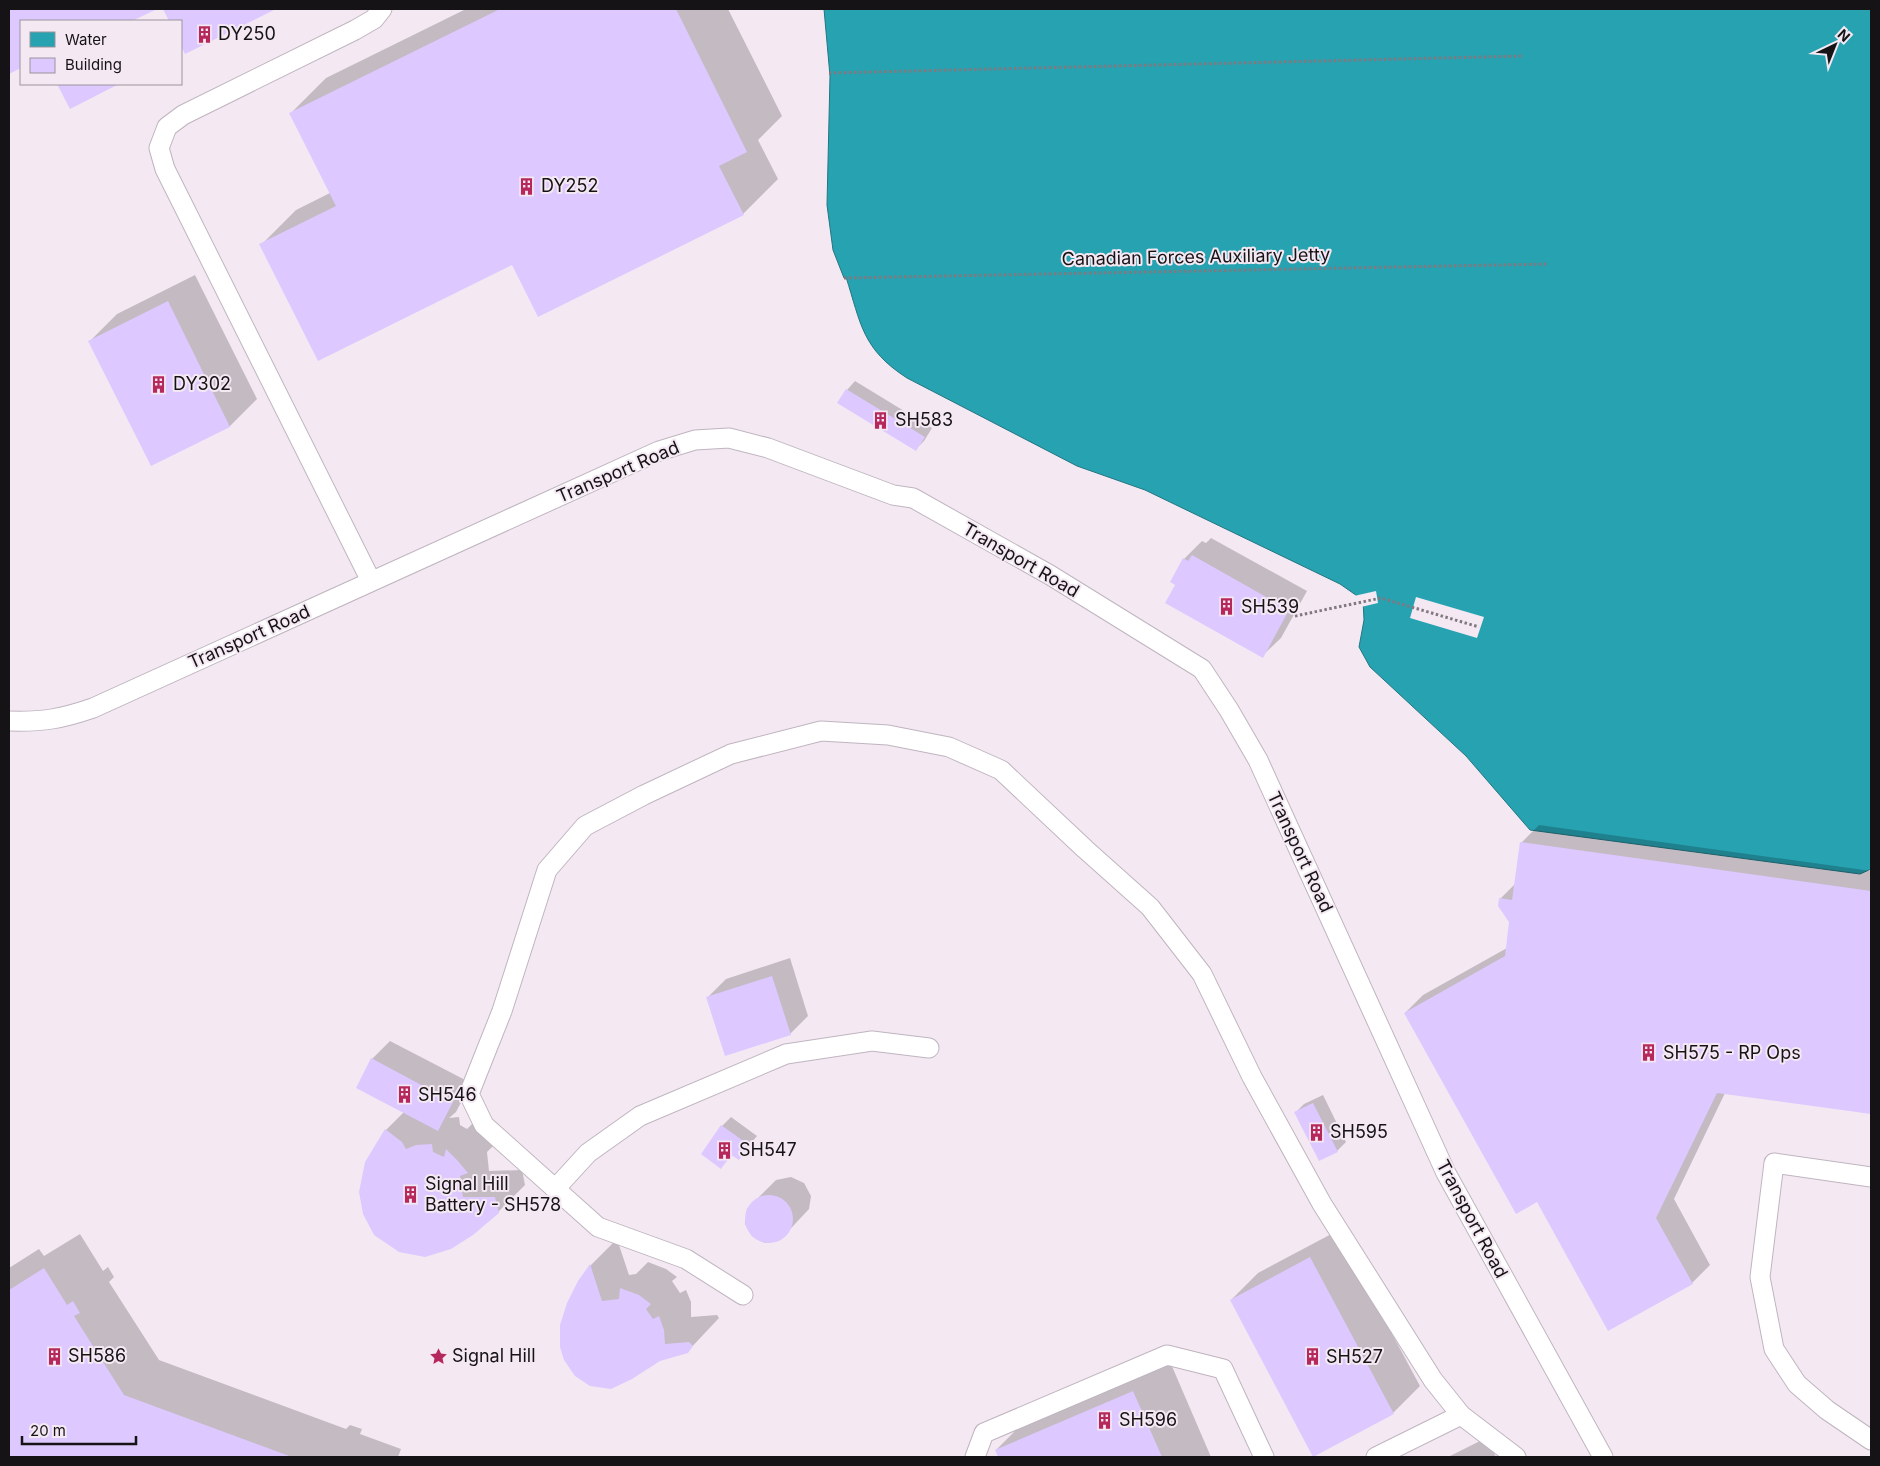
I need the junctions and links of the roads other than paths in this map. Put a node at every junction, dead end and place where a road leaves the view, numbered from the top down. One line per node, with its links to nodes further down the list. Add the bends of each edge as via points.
1 (382, 9): 2 (lane, via 374,19 355,30 183,115 167,127 160,148 165,169)
2 (371, 582): 3 (lane, Transport Road, via 93,708 67,717 36,722); 14 (lane, Transport Road, via 659,451 695,440 729,438 768,448 893,495 913,498 1050,575 1202,669 1258,760 1446,1174)
3 (9, 721)
4 (929, 1048): 6 (lane, via 872,1042 786,1054 640,1116 588,1152)
5 (1871, 1177): 9 (lane, via 1774,1163 1760,1277 1774,1349 1797,1384 1827,1410)
6 (555, 1189): 7 (lane, via 598,1227 686,1259); 8 (lane, via 484,1125 469,1094 502,1011 547,870 585,826 731,754 820,731 888,735 950,748 1000,770 1150,907 1202,974 1252,1077 1322,1204 1433,1380)
7 (743, 1295)
8 (1461, 1415): 12 (lane); 13 (lane)
9 (1871, 1440)
10 (975, 1457): 11 (lane, via 984,1433 1167,1355 1223,1369)
11 (1264, 1457)
12 (1376, 1457)
13 (1516, 1457)
14 (1603, 1457)

